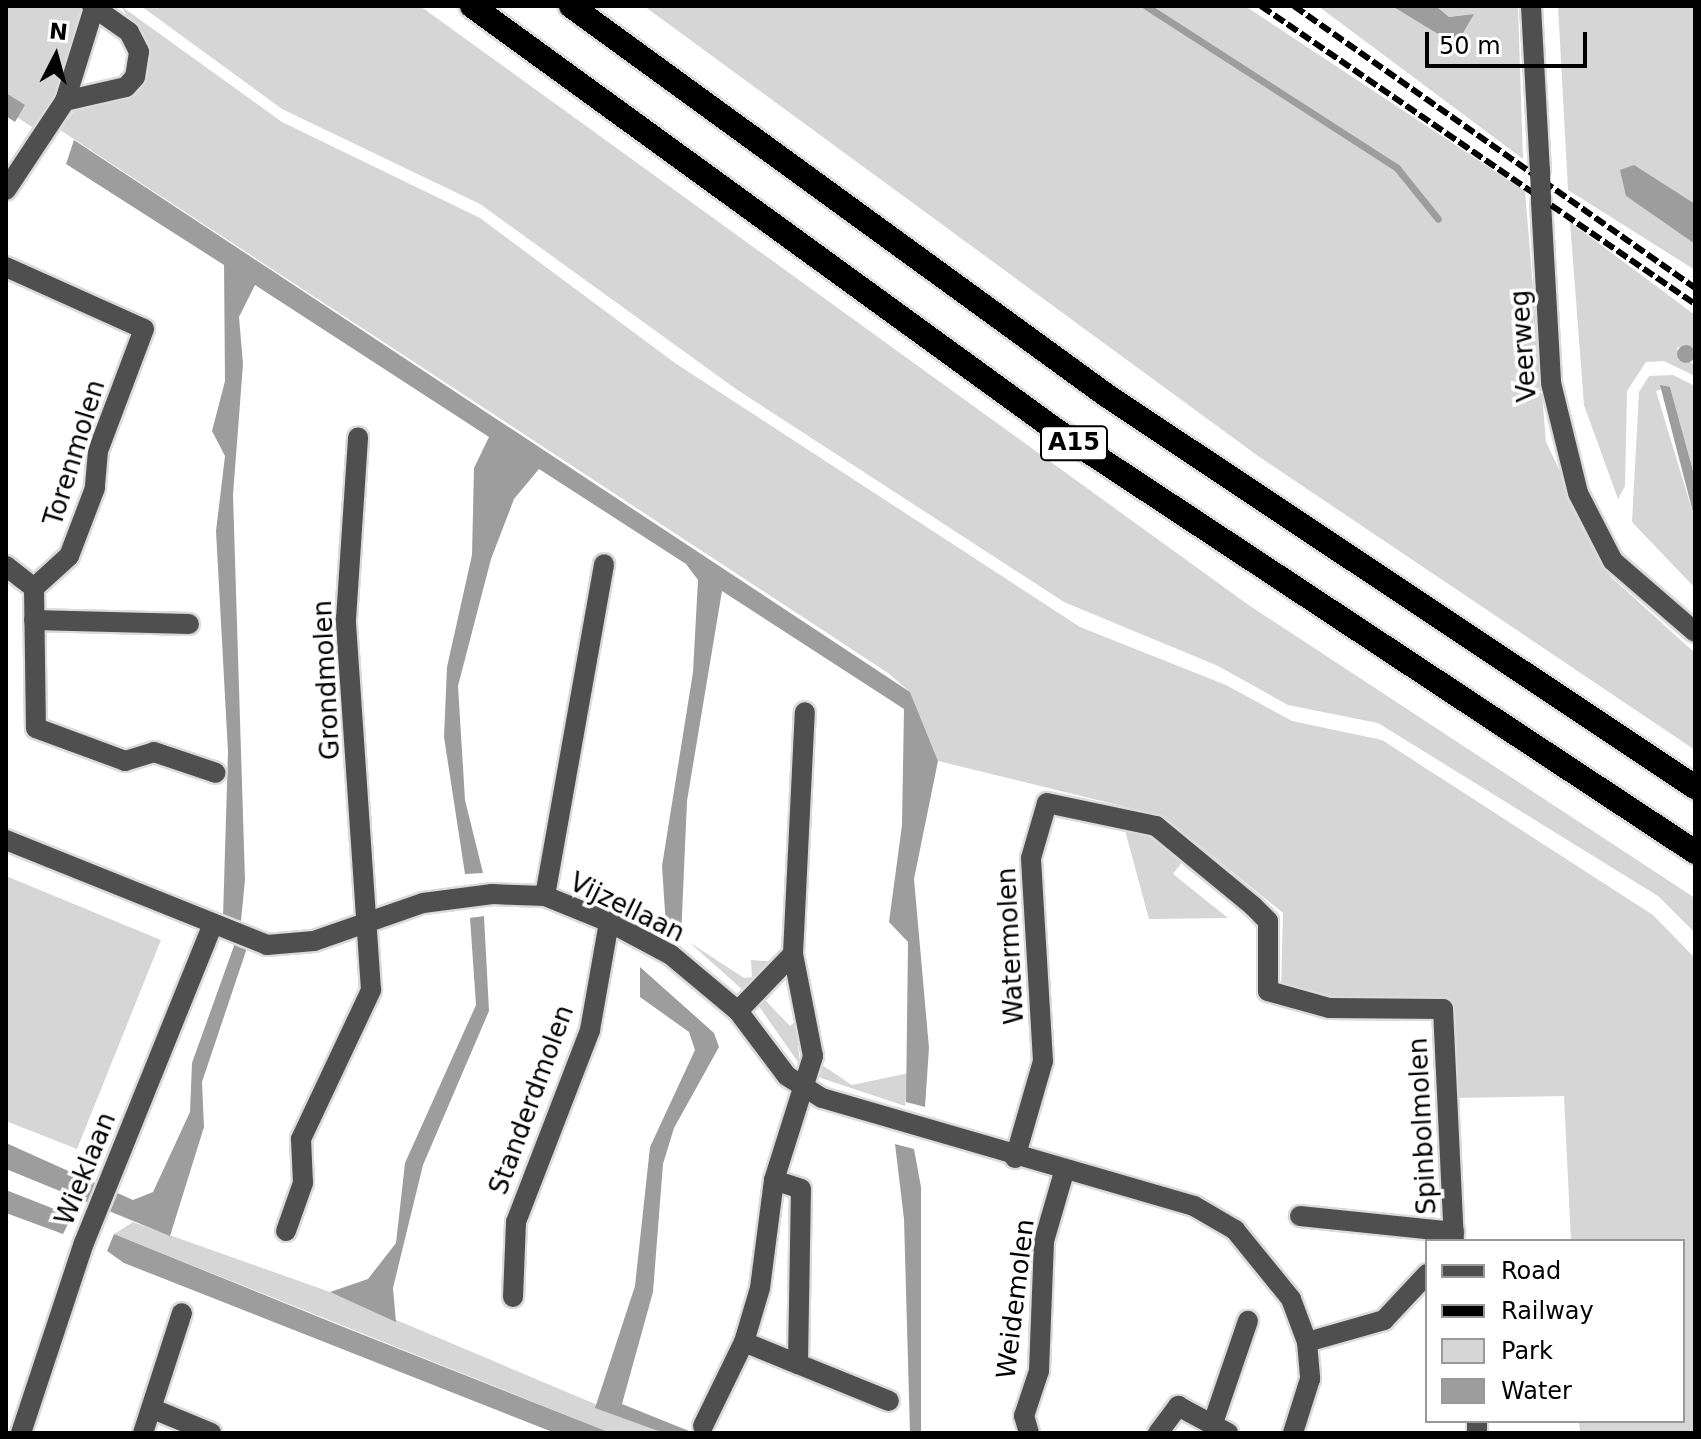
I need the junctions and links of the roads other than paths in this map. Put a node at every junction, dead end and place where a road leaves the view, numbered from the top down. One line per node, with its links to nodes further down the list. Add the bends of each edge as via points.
1 (472, 6): 19 (highway, A15, via 1053,428)
2 (571, 6): 17 (highway, A15, via 1106,395)
3 (1531, 6): 14 (street, Veerweg, bridge, via 1551,383 1578,493 1613,561)
4 (93, 7): 5 (street); 5 (street, via 129,32 139,52 135,77 126,87)
5 (65, 101): 6 (street)
6 (6, 190)
7 (6, 267): 11 (street, Torenmolen, via 144,329 98,451 95,488 69,556)
8 (358, 437): 21 (street, Grondmolen, via 346,619)
9 (604, 564): 20 (street)
10 (6, 566): 11 (street)
11 (34, 588): 12 (street)
12 (34, 620): 13 (street); 16 (street, via 36,728 125,761 154,752)
13 (189, 624)
14 (1695, 632)
15 (805, 712): 24 (street)
16 (216, 773)
17 (1695, 787)
18 (6, 840): 23 (street, Vijzellaan)
19 (1695, 852)
20 (545, 896): 21 (street, Vijzellaan, via 456,897); 22 (street, Vijzellaan)
21 (370, 921): 23 (street, Vijzellaan, via 314,941 267,945); 32 (street, via 371,990 301,1139 303,1183)
22 (609, 922): 26 (street, Vijzellaan, via 671,955); 35 (street, Standerdmolen, via 590,1030 516,1222)
23 (211, 929): 45 (street, Wieklaan, via 84,1243)
24 (793, 954): 26 (street); 27 (street, via 813,1056)
25 (1443, 1009): 28 (street, Watermolen, via 1329,1008 1268,991 1268,921 1253,906 1156,826 1047,803 1031,858 1043,1061); 33 (street, Spinbolmolen)
26 (738, 1011): 27 (street, Vijzellaan)
27 (805, 1088): 28 (street, Vijzellaan); 30 (street)
28 (1015, 1158): 29 (street, Vijzellaan)
29 (1064, 1172): 39 (street, Vijzellaan, via 1194,1206 1235,1230 1291,1299); 48 (street, Weidemolen, via 1044,1241 1039,1371 1024,1416)
30 (774, 1180): 38 (street, via 760,1288); 40 (street, via 801,1189)
31 (1300, 1216): 33 (street)
32 (286, 1231)
33 (1454, 1236)
34 (1425, 1276): 39 (street, via 1384,1320)
35 (513, 1297)
36 (182, 1313): 42 (street)
37 (1248, 1321): 44 (street)
38 (744, 1342): 40 (street); 43 (street)
39 (1307, 1342): 50 (street, Vijzellaan, via 1310,1379)
40 (798, 1364): 41 (street)
41 (889, 1401)
42 (153, 1409): 46 (street); 47 (street)
43 (703, 1426)
44 (1221, 1428): 49 (street, via 1178,1406)
45 (21, 1433)
46 (143, 1433)
47 (211, 1433)
48 (1029, 1433)
49 (1158, 1433)
50 (1293, 1433)

